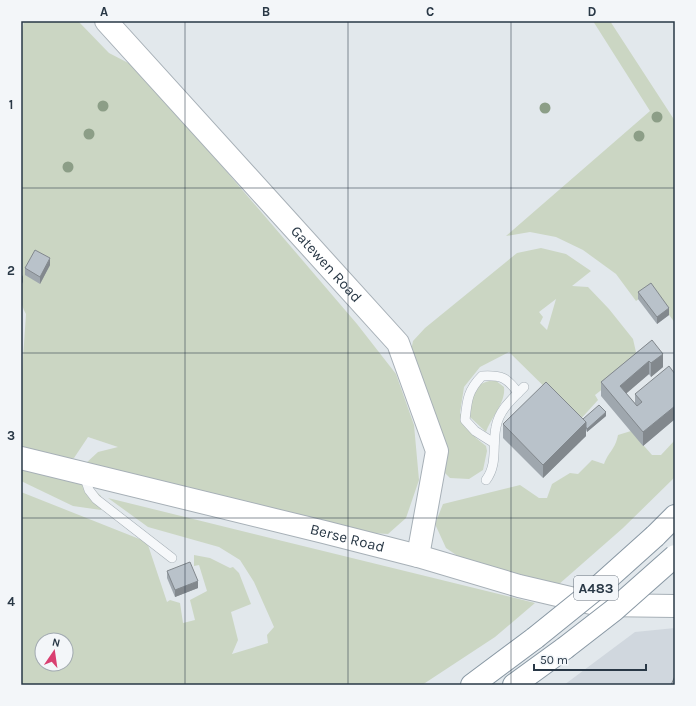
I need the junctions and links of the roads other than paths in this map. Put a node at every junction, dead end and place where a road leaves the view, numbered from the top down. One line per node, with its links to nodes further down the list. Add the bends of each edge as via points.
1 (106, 21): 7 (main road, Gatewen Road, via 398,343 437,451)
2 (494, 443): 2 (lane, via 496,426 505,405 521,390 498,375 482,376 472,387 465,420 475,431); 5 (lane, via 495,459 491,474)
3 (21, 458): 4 (main road, Berse Road)
4 (84, 473): 7 (main road, Berse Road); 9 (lane, via 88,490 96,499)
5 (486, 480)
6 (675, 516): 11 (main road, A483, bridge, via 597,588)
7 (418, 556): 10 (main road, Berse Road, via 519,586 600,605)
8 (675, 556): 12 (main road, A483, bridge, via 614,610)
9 (172, 558)
10 (675, 606)
11 (472, 685)
12 (514, 685)

